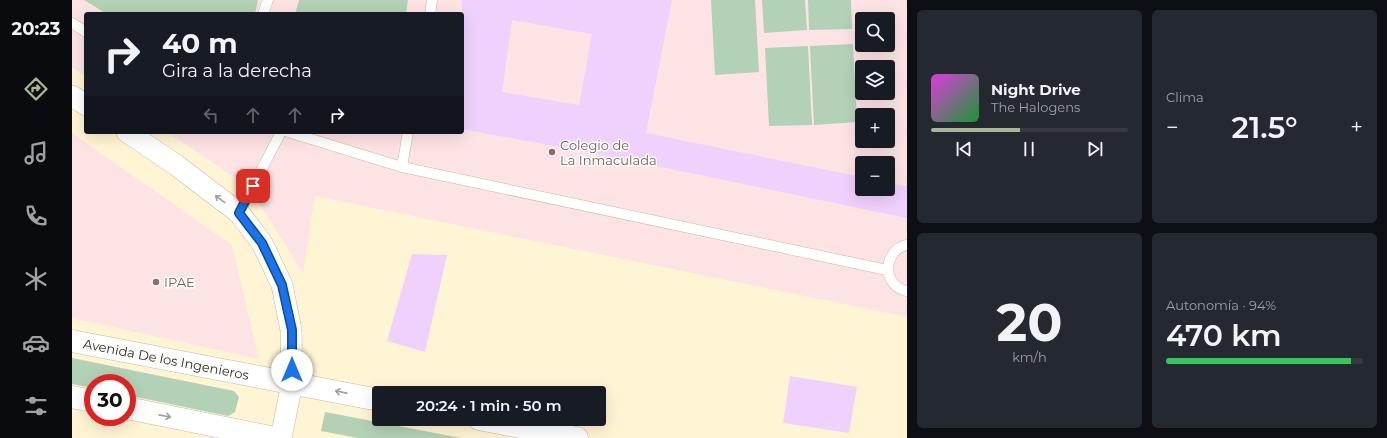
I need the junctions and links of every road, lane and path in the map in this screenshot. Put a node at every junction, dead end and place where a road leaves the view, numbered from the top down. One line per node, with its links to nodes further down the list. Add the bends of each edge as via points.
1 (268, 0): 3 (lane)
2 (432, 0): 4 (lane)
3 (264, 12)
4 (430, 12)
5 (72, 23): 6 (lane)
6 (84, 31)
7 (72, 96): 8 (street)
8 (84, 104)
9 (130, 134): 14 (street, one-way to 9)
10 (280, 134): 14 (lane)
11 (295, 134): 13 (lane)
12 (408, 134): 13 (lane)
13 (402, 167): 16 (lane)
14 (239, 213): 19 (street, via 262,243 282,285 292,330)
15 (907, 245): 16 (lane, via 895,250 889,259)
16 (887, 270): 17 (lane, via 891,282 901,290)
17 (907, 291)
18 (72, 340): 19 (street, Avenida De los Ingenieros)
19 (292, 383): 22 (street, Avenida De los Ingenieros, one-way to 19); 26 (street)
20 (72, 397): 21 (street)
21 (84, 399)
22 (372, 399)
23 (136, 410): 25 (street, one-way to 25)
24 (515, 426): 27 (street)
25 (275, 438)
26 (281, 438)
27 (577, 438)

